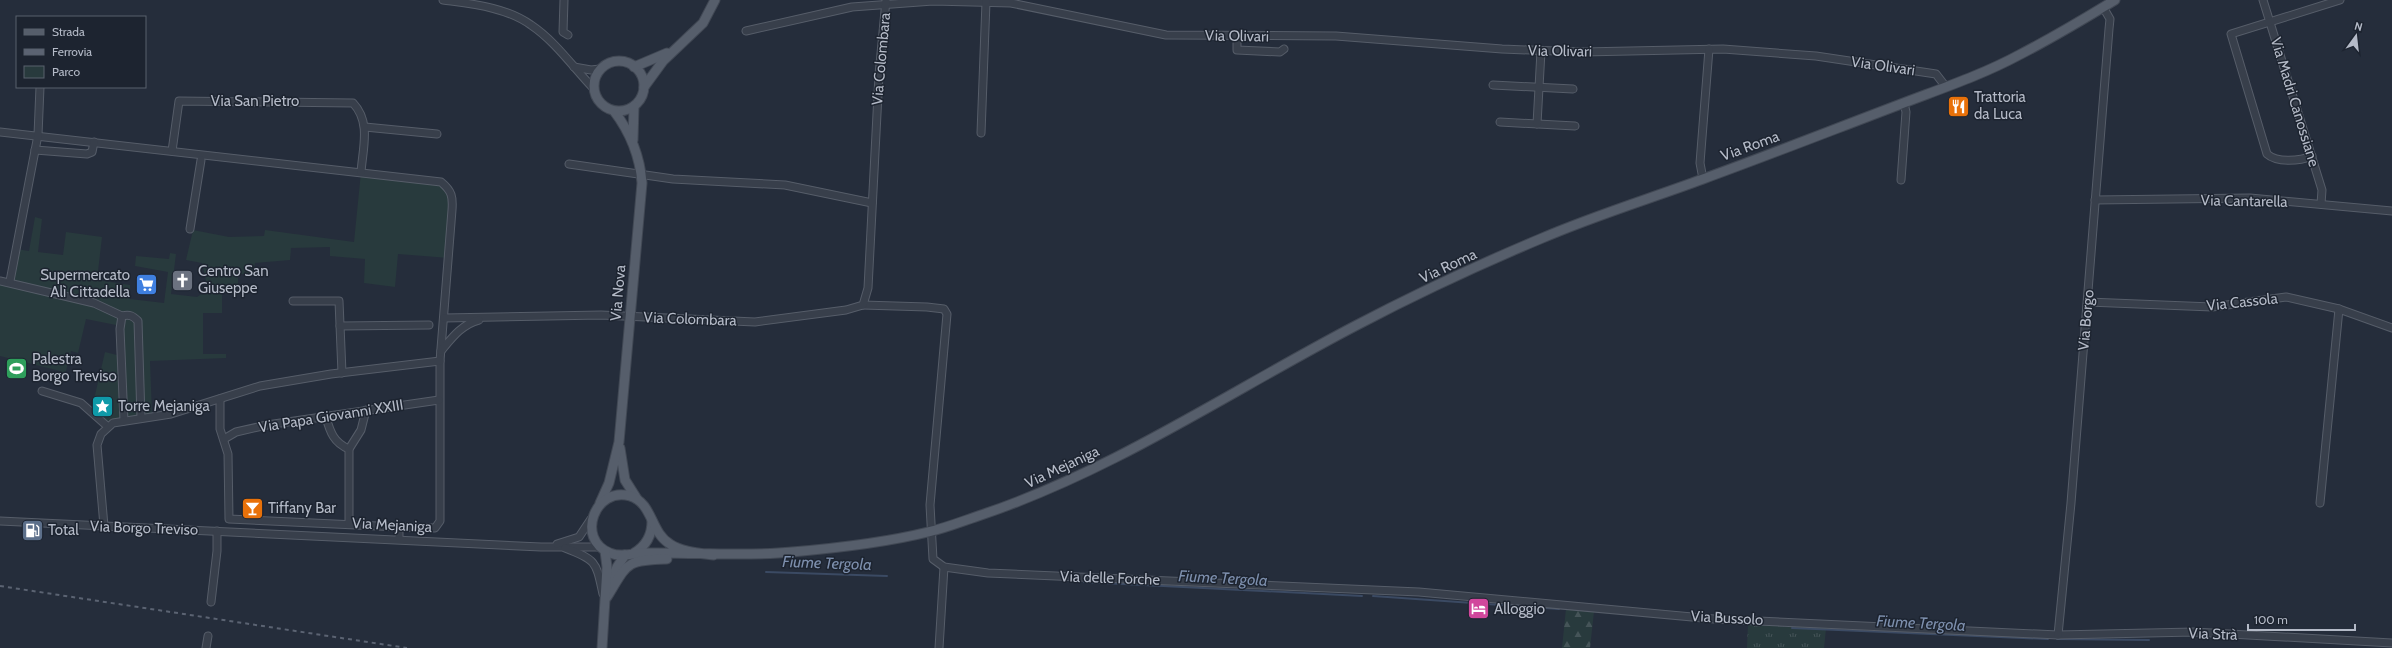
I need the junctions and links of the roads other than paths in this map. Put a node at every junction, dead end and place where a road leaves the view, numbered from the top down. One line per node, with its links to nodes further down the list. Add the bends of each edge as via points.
1 (443, 0): 19 (street, Via Nova, via 500,10 518,17 531,24)
2 (564, 0): 12 (street, via 563,32)
3 (716, 0): 14 (main road, via 703,23)
4 (2115, 0): 9 (main road, Via Roma)
5 (2263, 0): 10 (street, Via Madri Canossiane)
6 (2340, 0): 10 (street)
7 (886, 2): 8 (street, Via Olivari); 11 (street, Via Olivari, via 852,7); 51 (street, Via Colombara)
8 (986, 2): 13 (street, Via Olivari, via 1011,3 1166,35); 36 (street)
9 (2103, 7): 24 (main road, Via Roma, via 2017,56); 50 (street, Via Borgo, via 2110,19)
10 (2270, 21): 43 (street, Via Madri Canossiane); 43 (street, via 2231,34 2264,148 2271,158 2298,160)
11 (746, 31)
12 (568, 36)
13 (1237, 36): 15 (street, via 1237,50 1280,52); 17 (street, Via Olivari, via 1336,36)
14 (674, 49): 18 (main road); 22 (main road, Via Nova, via 654,71)
15 (1284, 49)
16 (1709, 49): 17 (street, Via Olivari); 24 (street, Via Olivari, via 1816,56 1936,74); 48 (street, via 1700,162)
17 (1541, 51): 23 (street)
18 (634, 66): 20 (main road, via 613,62); 22 (main road, via 643,79)
19 (574, 67): 20 (street); 26 (street, Via Nova)
20 (600, 69): 26 (main road)
21 (1493, 85): 23 (street)
22 (644, 87): 29 (main road, Via Nova, via 639,101)
23 (1539, 87): 27 (street); 32 (street)
24 (1946, 87): 28 (main road, Via Roma)
25 (40, 88): 38 (street)
26 (593, 88): 30 (main road, Via Nova, via 602,105)
27 (1573, 89)
28 (1904, 102): 48 (main road, Via Roma); 49 (street, via 1906,112)
29 (634, 106): 30 (main road, via 628,110); 40 (main road, Via Nova)
30 (614, 111): 40 (main road, Via Nova)
31 (1500, 122): 32 (street)
32 (1537, 124): 33 (street)
33 (1575, 126)
34 (366, 127): 37 (street); 42 (street, Via San Pietro, via 360,111 353,103 179,101); 46 (street, Via San Pietro)
35 (0, 132): 38 (street)
36 (981, 133)
37 (437, 134)
38 (38, 135): 39 (street); 41 (street)
39 (94, 142): 41 (street, via 92,152 87,154); 42 (street)
40 (634, 148): 47 (main road, Via Nova)
41 (35, 150): 56 (street)
42 (172, 151): 46 (street)
43 (2312, 156): 52 (street, Via Madri Canossiane, via 2322,190)
44 (201, 160): 54 (street)
45 (569, 164): 47 (street)
46 (361, 172): 65 (street, via 441,182 450,188 452,203)
47 (641, 174): 51 (street, via 708,182 785,184); 64 (main road, Via Nova)
48 (1703, 179): 60 (main road, Via Roma, via 1543,237)
49 (1901, 180)
50 (2095, 200): 52 (street, Via Cantarella, via 2250,198); 58 (street, Via Borgo)
51 (872, 203): 59 (street, Via Colombara, via 868,288)
52 (2321, 204): 53 (street, Via Cantarella)
53 (2392, 211)
54 (190, 229)
55 (0, 280): 56 (street)
56 (10, 281): 62 (street, via 94,303)
57 (293, 301): 67 (street, via 339,301)
58 (2088, 302): 61 (street, Via Cassola, via 2212,307 2286,297); 107 (street, Via Borgo)
59 (862, 305): 64 (street, Via Colombara, via 846,310 755,322); 94 (street, Via Colombara, via 927,307 944,309 947,314 930,505)
60 (1391, 309): 94 (main road, Via Mejaniga, via 1357,325 1152,439 1059,485 1005,507)
61 (2339, 309): 68 (street, Via Cassola); 84 (street)
62 (122, 316): 77 (street, via 132,316 138,321); 78 (street, via 120,329)
63 (492, 317): 64 (street, Via Colombara); 65 (street, Via Colombara); 69 (street, Via Colombara, via 472,322 455,334)
64 (630, 317): 81 (main road, Via Nova)
65 (444, 318): 69 (street)
66 (428, 325): 67 (street)
67 (340, 326): 71 (street)
68 (2392, 328)
69 (441, 351): 70 (street)
70 (440, 361): 71 (street); 74 (street)
71 (342, 373): 73 (street, via 283,381)
72 (42, 391): 79 (street, via 80,403)
73 (220, 399): 77 (street, via 170,414); 80 (street, via 220,429)
74 (440, 400): 75 (street, Via Papa Giovanni XXIII); 92 (street, via 440,521 438,526)
75 (366, 410): 76 (street, Via Papa Giovanni XXIII); 82 (street, via 361,430)
76 (326, 417): 80 (street, Via Papa Giovanni XXIII, via 236,432); 82 (street, via 331,433 341,445)
77 (141, 418): 78 (street)
78 (124, 421): 79 (street)
79 (107, 426): 91 (street, via 97,445)
80 (224, 439): 87 (street, via 228,454 229,519)
81 (619, 442): 83 (main road, Via Nova, via 625,480); 85 (main road, Via Nova, via 609,483)
82 (349, 449): 90 (street)
83 (637, 499): 85 (main road, via 618,495); 89 (main road, Via Mejaniga, via 647,509)
84 (2320, 503)
85 (600, 504): 86 (main road, Via Mejaniga)
86 (592, 517): 97 (street, Via Mejaniga, via 579,536 565,543); 99 (main road, via 592,533)
87 (257, 520): 90 (street); 95 (street)
88 (0, 521): 91 (street, Via Borgo Treviso)
89 (652, 522): 100 (main road, via 647,540); 102 (main road, Via Mejaniga, via 663,539 670,544)
90 (349, 524): 92 (street)
91 (104, 526): 93 (street, Via Borgo Treviso)
92 (399, 527): 96 (street)
93 (217, 531): 95 (street, Via Mejaniga); 106 (street)
94 (931, 531): 102 (main road, Via Mejaniga, via 826,549); 103 (street, via 934,559)
95 (257, 532): 96 (street, Via Mejaniga)
96 (399, 539): 97 (street, Via Mejaniga)
97 (541, 547): 98 (street, Via Mejaniga)
98 (563, 548): 99 (street, Via Mejaniga); 105 (street, Via Mejaniga, via 588,557 592,561 598,571)
99 (602, 549): 100 (main road, Via Mejaniga, via 614,555); 105 (main road, via 607,567)
100 (629, 554): 101 (main road, Via Mejaniga); 105 (main road, via 614,574)
101 (696, 555): 102 (main road, Via Mejaniga); 105 (main road, Via Mejaniga, via 680,559 631,563 623,570)
102 (714, 555)
103 (944, 567): 104 (street, Via delle Forche, via 988,573); 112 (street)
104 (1397, 592): 107 (street, Via Bussolo, via 1580,605 1714,619)
105 (605, 597): 111 (main road)
106 (212, 602)
107 (2058, 635): 109 (street, Via Strà, via 2194,632)
108 (208, 636): 110 (street)
109 (2392, 643)
110 (206, 648)
111 (602, 648)
112 (939, 648)

